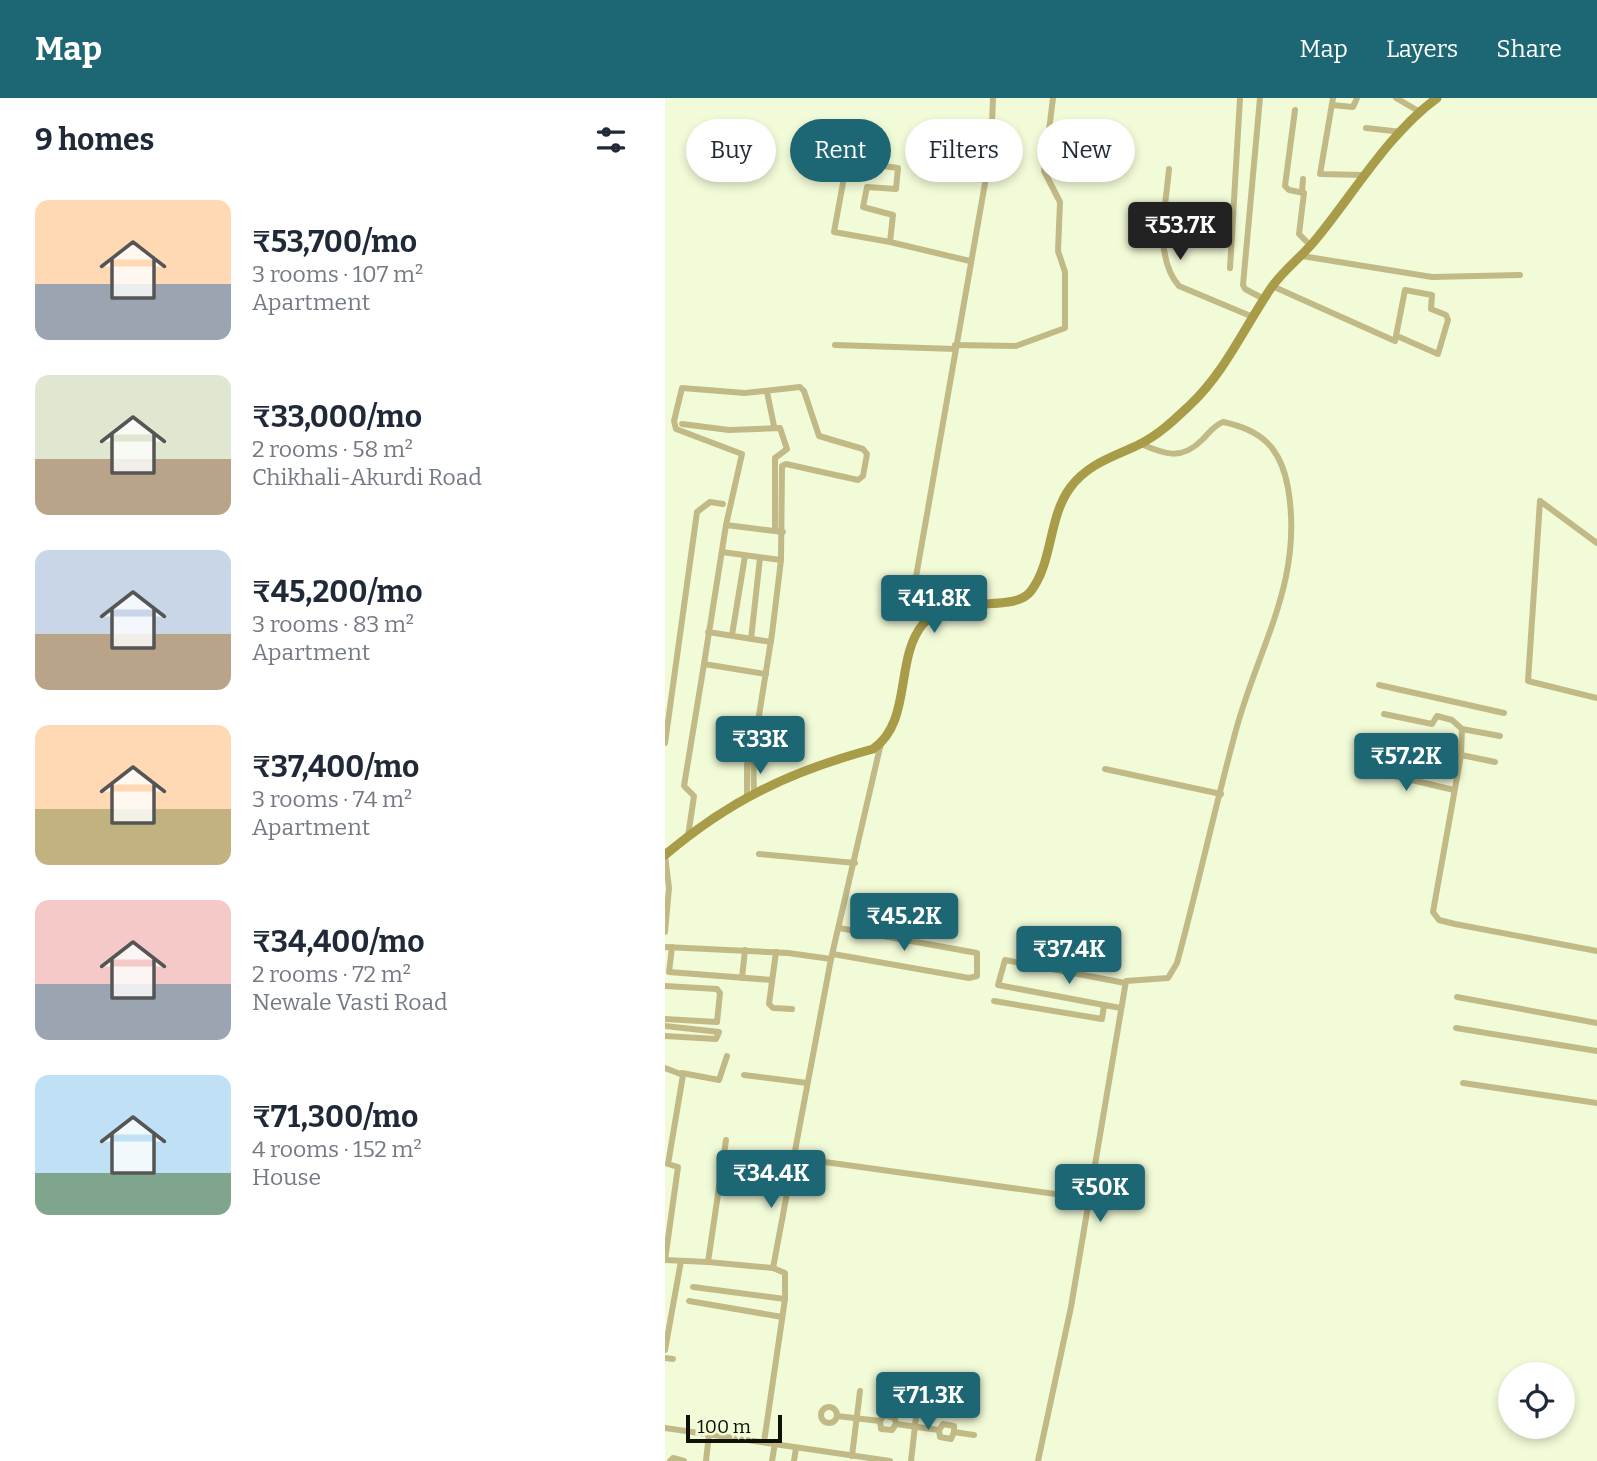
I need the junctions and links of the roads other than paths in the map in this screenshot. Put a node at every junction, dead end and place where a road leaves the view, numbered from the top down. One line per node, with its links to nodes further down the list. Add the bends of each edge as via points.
1 (993, 98): 20 (street, via 991,149)
2 (1053, 98): 28 (street, via 1044,171 1060,202 1058,251 1065,272 1065,328 1016,346)
3 (1240, 98): 21 (street)
4 (1261, 98): 24 (street, via 1243,285)
5 (1357, 98): 8 (street, via 1353,107)
6 (1396, 98): 10 (street)
7 (1437, 98): 10 (main road)
8 (1333, 101): 14 (street, via 1320,174)
9 (1295, 110): 16 (street, via 1285,186)
10 (1420, 112): 12 (main road)
11 (1366, 128): 12 (street)
12 (1402, 132): 14 (main road)
13 (1169, 169): 25 (street, via 1164,253 1172,278 1179,286)
14 (1364, 175): 18 (main road)
15 (1303, 179): 16 (street)
16 (1302, 191): 18 (street, via 1299,234)
17 (890, 242): 17 (street, via 834,232 847,161 898,168 896,189 867,187 863,207 893,215); 20 (street)
18 (1311, 246): 19 (main road)
19 (1302, 256): 22 (street, via 1431,276); 23 (main road)
20 (969, 261): 28 (street)
21 (1230, 268)
22 (1520, 275)
23 (1272, 286): 24 (main road); 26 (street, via 1392,341)
24 (1264, 299): 25 (main road)
25 (1253, 317): 32 (main road, via 1206,389)
26 (1397, 336): 26 (street, via 1405,290 1432,295 1431,309 1448,320 1438,354)
27 (835, 345): 28 (street)
28 (955, 347): 42 (street, via 916,579)
29 (767, 392): 31 (street); 34 (street, via 682,388 679,393 676,429 742,454); 36 (street, via 802,388 817,433 867,454 858,480 784,465)
30 (682, 424): 31 (street, via 729,430)
31 (774, 426): 35 (street, via 780,428 787,449 775,458)
32 (1141, 444): 42 (main road, via 1089,468 1074,483 1061,503 1029,594 1014,601 959,605); 64 (street, via 1176,455 1196,446 1220,424 1239,424 1269,444 1285,473 1292,522 1289,571 1238,722)
33 (723, 504): 56 (street, via 710,502 697,512)
34 (726, 525): 35 (street); 38 (street)
35 (775, 531): 36 (street)
36 (783, 532): 41 (street)
37 (1597, 543): 50 (street, via 1541,501 1528,681)
38 (722, 552): 39 (street); 43 (street)
39 (745, 556): 40 (street); 44 (street)
40 (760, 558): 41 (street); 45 (street)
41 (781, 560): 46 (street)
42 (931, 617): 57 (main road, via 915,639 892,724)
43 (708, 632): 44 (street); 47 (street)
44 (732, 635): 45 (street)
45 (751, 639): 46 (street)
46 (771, 642): 48 (street)
47 (703, 664): 48 (street); 65 (street, via 684,786 694,796)
48 (766, 674): 63 (street, via 753,753 747,764)
49 (1379, 685): 51 (street)
50 (1597, 698)
51 (1504, 713)
52 (1384, 714): 53 (street, via 1432,724 1437,716)
53 (1462, 729): 55 (street); 58 (street)
54 (1369, 736): 58 (street)
55 (1500, 736)
56 (665, 743)
57 (881, 743): 63 (main road); 68 (street)
58 (1461, 755): 59 (street); 62 (street)
59 (1495, 762)
60 (1105, 769): 64 (street)
61 (1365, 769): 62 (street)
62 (1454, 790): 73 (street, via 1432,905 1439,920)
63 (750, 794): 65 (main road)
64 (1221, 794): 78 (street, via 1173,973 1158,981)
65 (688, 836): 67 (main road)
66 (759, 854): 68 (street)
67 (665, 855): 70 (street, via 669,888)
68 (855, 863): 69 (street)
69 (839, 928): 75 (street); 75 (street, via 977,953 977,976)
70 (665, 932)
71 (668, 947): 72 (street); 76 (street, via 669,972)
72 (745, 950): 74 (street); 76 (street)
73 (1597, 951)
74 (776, 952): 75 (street); 77 (street)
75 (832, 956): 97 (street)
76 (742, 978): 77 (street)
77 (772, 980): 84 (street, via 770,1006)
78 (1125, 983): 82 (street, via 1005,960 998,985); 83 (street)
79 (665, 986): 85 (street, via 720,993 717,1022)
80 (1457, 997): 88 (street)
81 (994, 1001): 86 (street)
82 (1104, 1005): 83 (street); 86 (street)
83 (1121, 1008): 87 (street)
84 (792, 1009)
85 (665, 1019)
86 (1102, 1019): 87 (street)
87 (1118, 1021): 103 (street)
88 (1597, 1023)
89 (665, 1026): 91 (street, via 719,1032 716,1039)
90 (1456, 1028): 92 (street)
91 (665, 1036)
92 (1597, 1051)
93 (727, 1056): 95 (street, via 719,1080)
94 (665, 1068): 95 (street)
95 (682, 1073): 102 (street)
96 (744, 1075): 97 (street)
97 (807, 1083): 101 (street)
98 (1463, 1083): 99 (street)
99 (1597, 1103)
100 (726, 1140): 106 (street)
101 (796, 1158): 103 (street); 107 (street)
102 (666, 1164): 104 (street, via 678,1167)
103 (1091, 1199): 134 (street)
104 (665, 1257): 105 (street)
105 (681, 1261): 106 (street); 112 (street)
106 (708, 1262): 107 (street)
107 (773, 1268): 109 (street, via 786,1274)
108 (694, 1287): 109 (street)
109 (785, 1299): 111 (street)
110 (688, 1301): 111 (street)
111 (782, 1317): 123 (street)
112 (665, 1350)
113 (665, 1358): 114 (street)
114 (673, 1359)
115 (860, 1391): 118 (street)
116 (918, 1400): 119 (street)
117 (837, 1416): 118 (street)
118 (856, 1418): 119 (street, via 880,1421 882,1416 894,1417 895,1424); 126 (street)
119 (915, 1426): 122 (street, via 939,1430 943,1424 954,1426 954,1432); 133 (street)
120 (665, 1428): 121 (street)
121 (709, 1434): 123 (street); 129 (street)
122 (974, 1435)
123 (764, 1441): 124 (street)
124 (775, 1443): 125 (street); 130 (street)
125 (796, 1448): 126 (street); 131 (street)
126 (856, 1458): 132 (street)
127 (670, 1461): 128 (street)
128 (684, 1461)
129 (706, 1461)
130 (772, 1461)
131 (795, 1461)
132 (889, 1461)
133 (911, 1461)
134 (1038, 1461)

